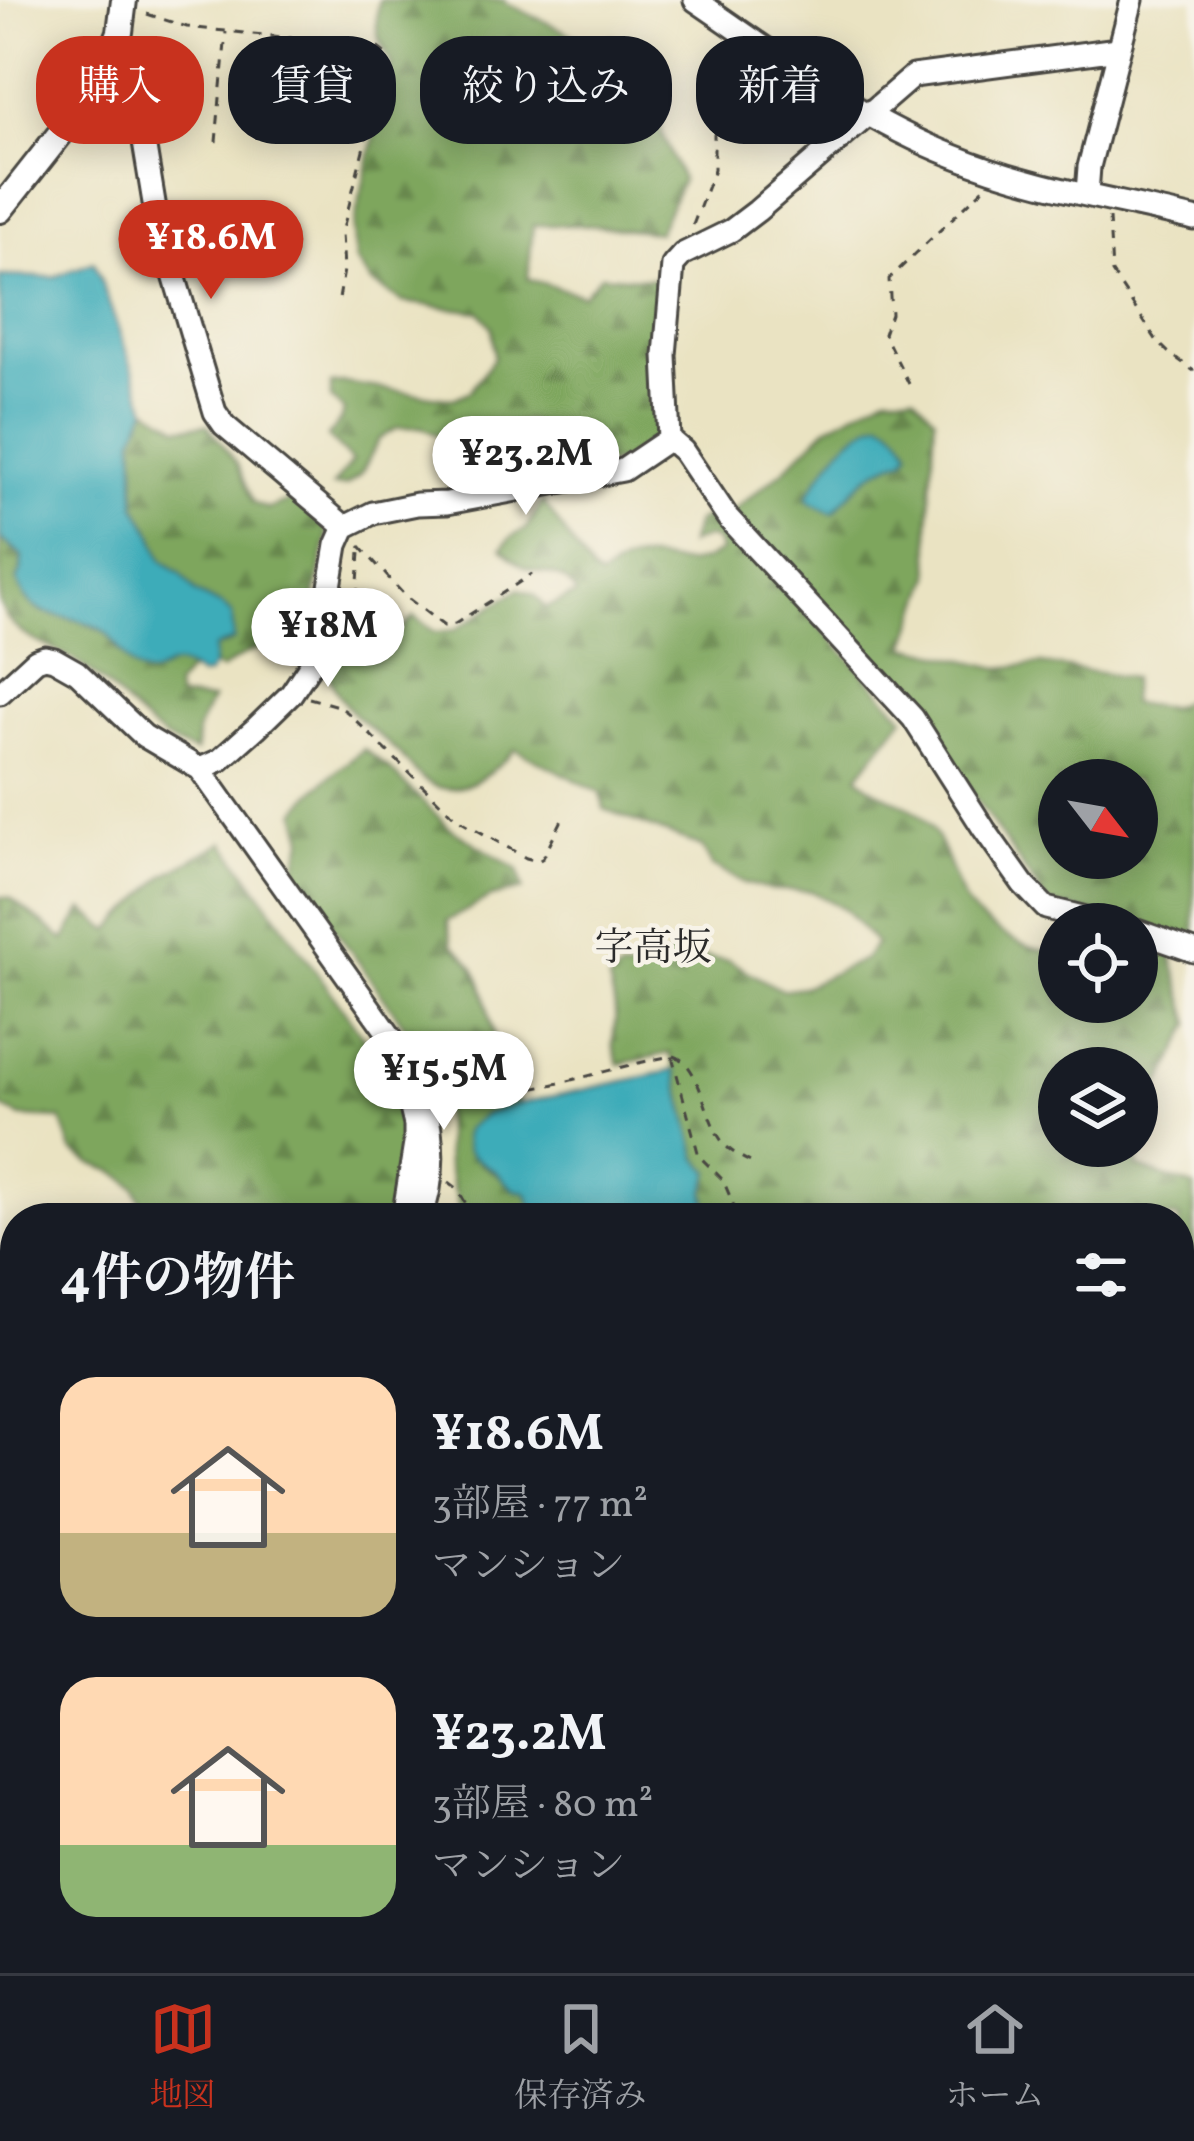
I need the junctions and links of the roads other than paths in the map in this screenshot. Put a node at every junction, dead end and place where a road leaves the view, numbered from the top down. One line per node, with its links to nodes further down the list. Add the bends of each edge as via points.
1 (695, 0): 6 (street)
2 (1132, 0): 5 (street)
3 (123, 3): 4 (main road)
4 (118, 36)
5 (1118, 49): 6 (street, via 913,76); 9 (street, via 1089,167)
6 (866, 115): 9 (street, via 994,170); 12 (street, via 745,221 673,265)
7 (52, 144): 10 (main road)
8 (144, 144): 13 (street, via 156,215 215,412)
9 (1098, 195): 11 (street)
10 (0, 210)
11 (1194, 219)
12 (669, 439): 13 (street, via 623,470 373,513); 16 (street, via 728,518 913,718)
13 (345, 527): 15 (street, via 309,667 291,694)
14 (0, 693): 15 (street, via 36,660 54,659 144,736)
15 (200, 769): 19 (street)
16 (1041, 903)
17 (1158, 938): 18 (street)
18 (1194, 951)
19 (399, 1049): 20 (street, via 415,1126); 21 (street, via 415,1071 429,1124 430,1175)
20 (414, 1203)
21 (418, 1203)

